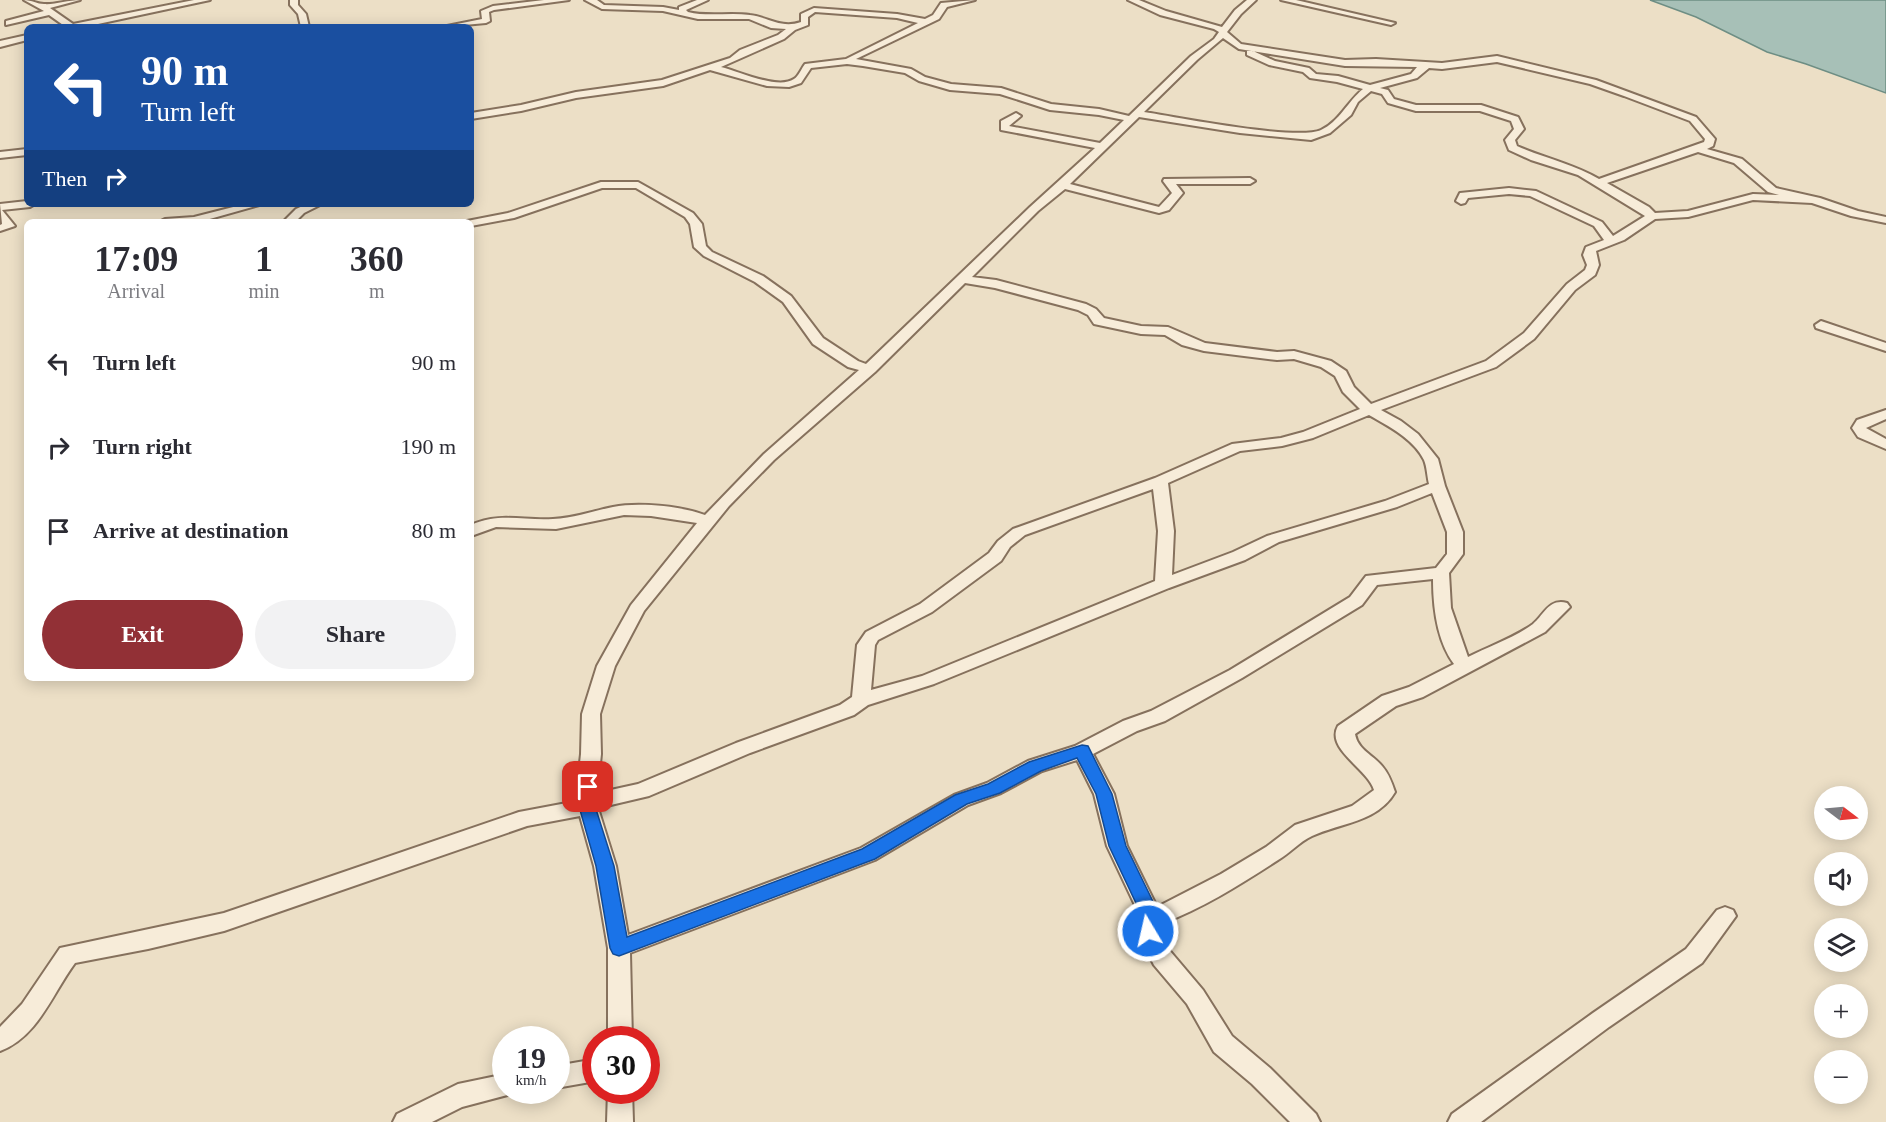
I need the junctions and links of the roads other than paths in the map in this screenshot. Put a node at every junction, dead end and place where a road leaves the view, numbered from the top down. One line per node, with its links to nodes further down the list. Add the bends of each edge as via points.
1 (28, 0): 16 (street)
2 (76, 0): 16 (street)
3 (206, 0): 22 (street)
4 (294, 0): 23 (street)
5 (549, 0): 13 (street)
6 (565, 0): 13 (street)
7 (589, 0): 14 (street)
8 (704, 0): 17 (street, via 682,9)
9 (971, 0): 18 (street, via 944,5 939,14)
10 (1132, 0): 26 (street)
11 (1252, 0): 26 (street)
12 (1285, 0): 20 (street)
13 (536, 2): 24 (street, via 493,8 485,11 486,21)
14 (601, 6): 15 (street); 15 (street, via 595,15)
15 (647, 9): 17 (street)
16 (46, 10): 19 (street); 21 (street)
17 (684, 13): 25 (street, via 698,17 750,17 774,26)
18 (926, 22): 25 (street, via 817,10 804,16 805,23); 30 (street, via 850,59)
19 (9, 23)
20 (1392, 23)
21 (67, 24)
22 (87, 24)
23 (304, 24)
24 (465, 24)
25 (794, 27): 32 (street, via 784,36 733,60)
26 (1223, 32): 29 (street); 31 (street, via 1239,46 1336,63)
27 (24, 38): 28 (street)
28 (0, 44)
29 (1194, 58): 33 (street, via 1242,50 1272,63 1306,70 1313,76); 36 (street)
30 (855, 62): 32 (street, via 808,66 800,80 789,84 749,79 723,69); 36 (street, via 908,71 950,87 1001,91 1042,105)
31 (1429, 65): 33 (street, via 1414,76); 38 (street, via 1493,59 1593,82 1693,119 1710,139 1709,144)
32 (704, 69): 34 (street, via 657,84)
33 (1368, 88): 36 (street, via 1354,101 1348,114 1327,131 1311,137); 42 (street, via 1385,92 1391,101 1416,108 1465,107 1503,114 1515,119 1519,129 1510,140 1513,148)
34 (474, 116)
35 (1016, 116): 37 (street, via 1004,128)
36 (1135, 116): 37 (street)
37 (1104, 147): 43 (street)
38 (1698, 149): 42 (street); 44 (street, via 1738,162 1772,190)
39 (24, 152): 40 (street)
40 (0, 155)
41 (1250, 181): 43 (street, via 1168,181 1178,193 1159,210)
42 (1600, 182): 51 (street)
43 (1063, 185): 58 (street)
44 (1815, 200): 51 (street, via 1753,197 1688,214); 54 (street)
45 (1461, 201): 57 (street, via 1471,193 1532,194 1598,224)
46 (0, 204): 47 (street)
47 (24, 204)
48 (246, 207): 52 (street)
49 (309, 207): 53 (street)
50 (0, 213): 56 (street, via 9,226)
51 (1652, 216): 57 (street)
52 (198, 219)
53 (292, 219)
54 (1886, 220)
55 (474, 222): 61 (street, via 510,216 601,185 638,185 689,215 696,224 700,247 708,254 759,279 787,299 818,340 854,364)
56 (0, 228)
57 (1611, 241): 62 (street, via 1590,249 1591,272 1571,287 1529,336 1491,364)
58 (963, 279): 61 (street); 62 (street, via 1082,307 1109,324 1168,331 1204,347 1294,355 1326,364 1341,374 1348,389)
59 (1821, 325): 60 (street)
60 (1886, 347)
61 (870, 369): 67 (street, via 769,457)
62 (1369, 410): 65 (street, via 1295,439 1237,447); 66 (street, via 1413,437 1431,459)
63 (1886, 414): 64 (street, via 1862,423 1859,428)
64 (1886, 445)
65 (1160, 480): 70 (street, via 1166,531); 73 (street, via 1019,532 995,557 926,608 872,636 866,645)
66 (1437, 486): 69 (street, via 1455,532 1455,554); 70 (street, via 1274,539)
67 (708, 522): 68 (street, via 697,517 627,510 557,524 489,521); 75 (street, via 637,609 606,666 591,714)
68 (474, 529)
69 (1441, 573): 72 (street, via 1442,608 1457,655); 74 (street, via 1372,580 1356,601 1236,674)
70 (1163, 584): 73 (street, via 928,680)
71 (1561, 607): 72 (street, via 1539,628)
72 (1465, 666): 77 (street, via 1416,692 1389,701 1345,731 1345,744 1383,780 1385,792 1377,802 1335,822 1307,829 1213,892)
73 (861, 700): 75 (street, via 847,710 642,791)
74 (1082, 751): 77 (street, via 1104,794 1117,846); 78 (street, via 1035,766 961,800 868,854)
75 (586, 803): 78 (street, via 605,866); 80 (street, via 577,809 526,818 224,922 68,955 32,1013)
76 (1725, 916): 86 (street, via 1694,957)
77 (1152, 918): 85 (street, via 1148,931 1162,958 1196,997 1223,1044)
78 (619, 948): 79 (street)
79 (620, 1026)
80 (0, 1040)
81 (492, 1088): 83 (street, via 458,1096)
82 (620, 1104): 84 (street)
83 (406, 1122)
84 (620, 1122)
85 (1307, 1122)
86 (1461, 1122)

